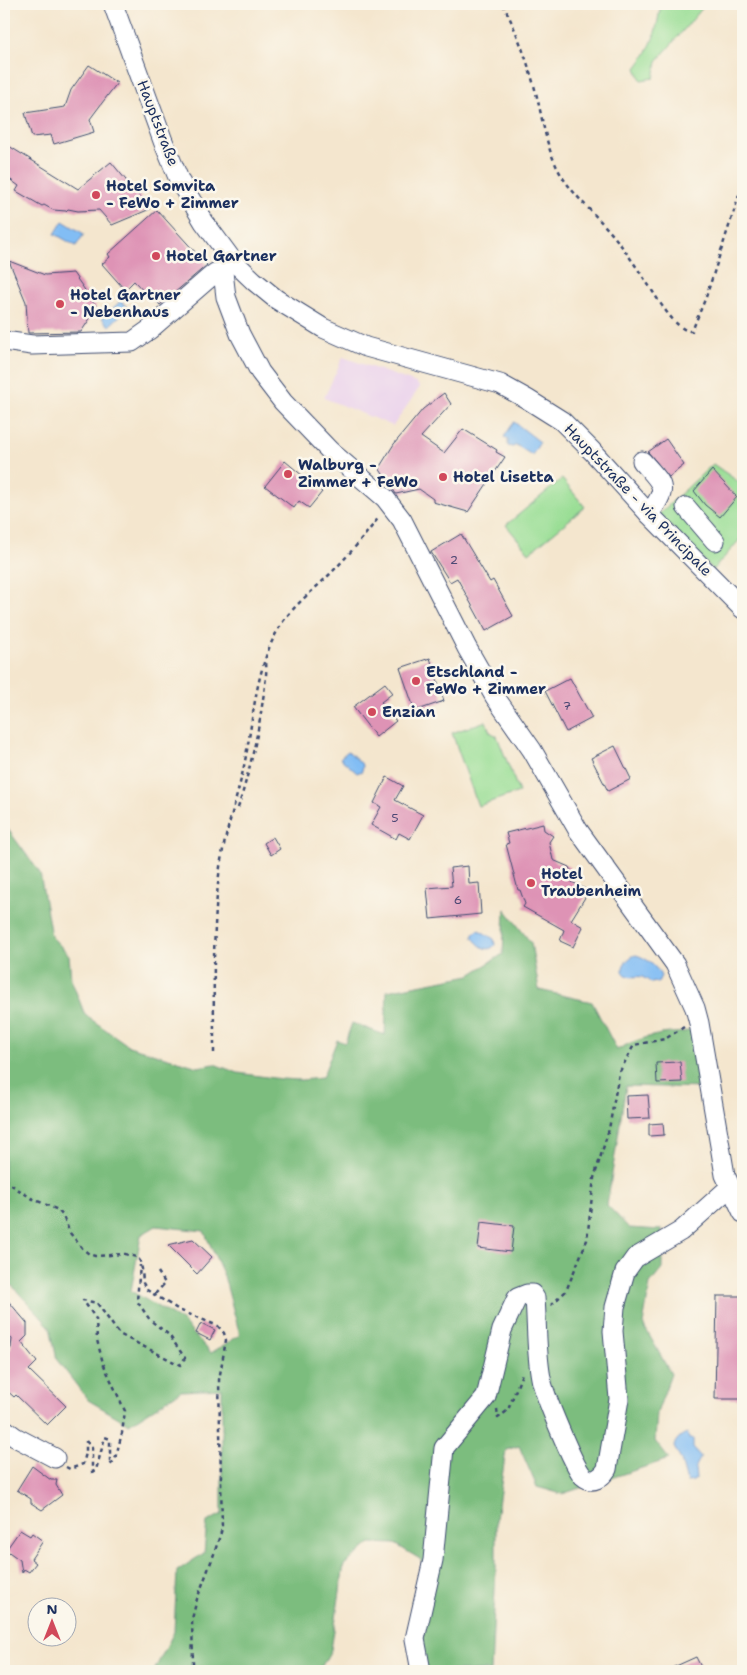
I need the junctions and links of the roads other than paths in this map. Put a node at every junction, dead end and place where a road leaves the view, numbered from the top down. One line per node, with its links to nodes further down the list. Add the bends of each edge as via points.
1 (113, 4): 2 (street, Hauptstraße, via 180,182)
2 (227, 266): 3 (street, via 132,342 32,345); 6 (street, Hauptstraße - via Principale, via 322,328 366,347 500,384 527,398 562,421); 9 (street, via 224,287 240,334 260,372 330,451 389,504 402,520 495,697 532,750 578,830 675,964 695,1008)
3 (4, 341)
4 (642, 461): 6 (street, via 662,484 662,496)
5 (686, 507): 7 (street, via 718,537)
6 (649, 514): 7 (street, Hauptstraße - via Principale)
7 (702, 568): 8 (street, Hauptstraße - via Principale)
8 (743, 609)
9 (730, 1187): 10 (street); 13 (street, via 681,1231 636,1258 625,1272 615,1307 613,1332 619,1399 607,1468 597,1480 583,1476 577,1466 541,1381 535,1298 532,1294 517,1298 502,1330 486,1397 444,1448 433,1560 415,1639)
10 (743, 1213)
11 (4, 1429): 12 (street)
12 (62, 1463)
13 (421, 1671)

